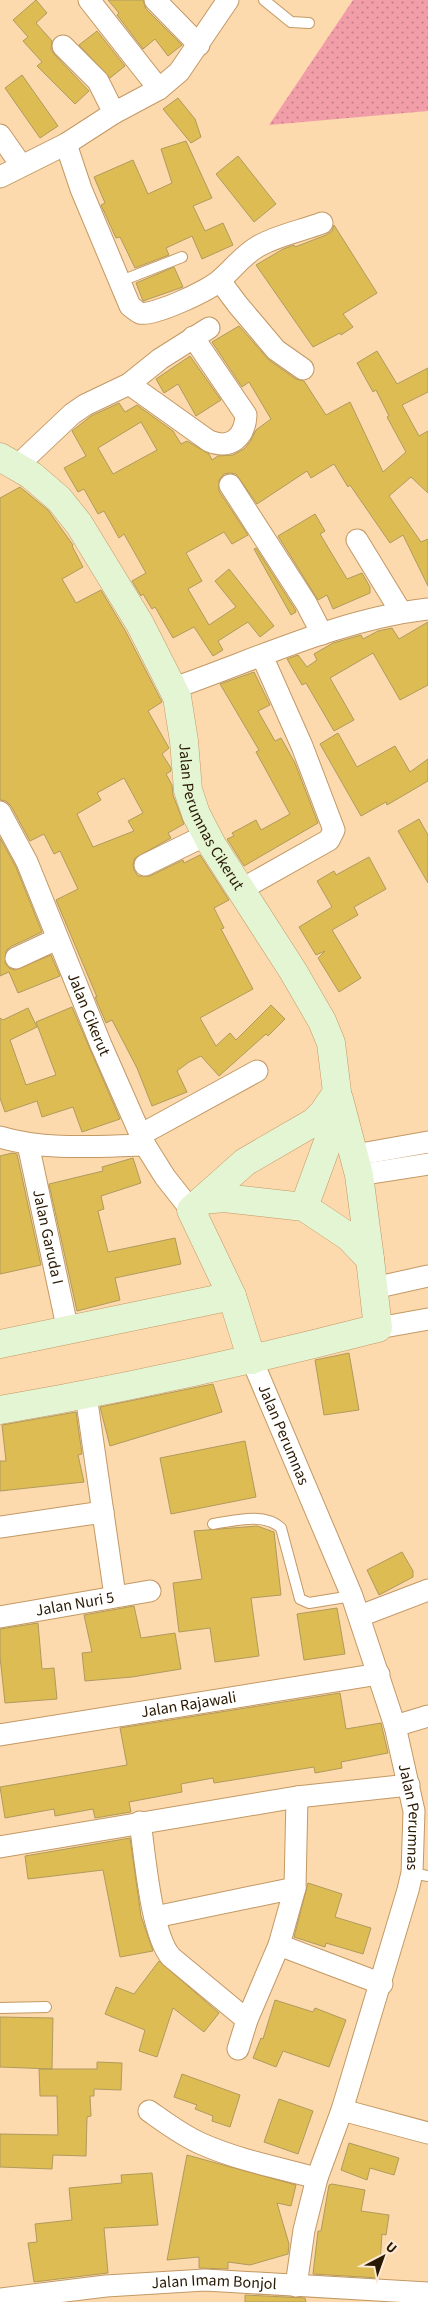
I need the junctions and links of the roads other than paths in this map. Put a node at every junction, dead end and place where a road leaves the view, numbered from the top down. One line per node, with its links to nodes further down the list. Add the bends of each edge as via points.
1 (89, 0): 8 (street)
2 (155, 0): 6 (street)
3 (228, 0): 6 (street)
4 (264, 0): 5 (lane, via 291,22)
5 (309, 23)
6 (199, 45): 8 (street, via 179,72)
7 (64, 46): 9 (street, via 98,81)
8 (159, 89): 9 (street)
9 (114, 113): 11 (street)
10 (0, 135): 12 (street)
11 (66, 144): 12 (street); 16 (street, via 78,183)
12 (21, 165): 13 (street)
13 (0, 177)
14 (322, 223): 17 (street, via 258,247 244,256)
15 (182, 257): 16 (lane)
16 (122, 281): 17 (street, via 130,306 140,313 150,313 200,294)
17 (220, 281): 18 (street, via 276,350)
18 (303, 369)
19 (129, 384): 19 (street, via 201,332 246,416 245,427 230,443 220,446); 20 (street, via 85,405)
20 (8, 462): 27 (street, Jalan Perumnas Cikerut, via 59,499 78,524 140,624)
21 (230, 485): 25 (street, via 306,602)
22 (357, 540): 24 (street)
23 (428, 609): 24 (street)
24 (401, 612): 25 (street)
25 (322, 634): 26 (street)
26 (262, 656): 27 (street); 31 (street, via 302,746 334,830 329,840)
27 (174, 688): 29 (street, Jalan Perumnas Cikerut, via 184,741 188,790)
28 (0, 812): 32 (street, Jalan Cikerut, via 27,862)
29 (206, 835): 30 (street); 31 (street, Jalan Perumnas Cikerut)
30 (145, 865)
31 (242, 889): 35 (street, Jalan Perumnas Cikerut, via 322,1021 331,1043)
32 (57, 939): 33 (street); 37 (street, Jalan Cikerut)
33 (16, 958)
34 (257, 1072): 37 (street)
35 (337, 1092): 41 (street); 42 (street, via 314,1122 245,1162); 43 (street, Jalan Perumnas Cikerut, via 330,1136)
36 (0, 1137): 39 (street)
37 (144, 1140): 39 (street, via 83,1146); 42 (street, Jalan Cikerut, via 165,1177)
38 (428, 1142): 41 (street)
39 (28, 1144): 50 (street, Jalan Garuda I)
40 (428, 1164): 41 (street)
41 (357, 1165): 44 (street)
42 (197, 1205): 43 (street, via 224,1198); 47 (street)
43 (304, 1207): 44 (street, via 349,1237)
44 (370, 1259): 46 (street)
45 (428, 1276): 46 (street)
46 (374, 1288): 49 (street)
47 (232, 1296): 50 (street); 52 (street)
48 (428, 1320): 49 (street)
49 (378, 1328): 52 (street)
50 (68, 1331): 51 (street)
51 (0, 1344)
52 (252, 1360): 53 (street); 61 (street, Jalan Perumnas)
53 (86, 1395): 54 (street); 55 (street)
54 (0, 1410)
55 (103, 1512): 57 (street); 60 (street)
56 (213, 1524): 61 (lane, via 265,1518 274,1522 280,1528 300,1599 309,1603)
57 (0, 1527)
58 (428, 1590): 62 (street)
59 (150, 1591): 60 (street, Jalan Nuri 5)
60 (116, 1596): 63 (street, Jalan Nuri 5)
61 (352, 1596): 62 (street, Jalan Perumnas)
62 (360, 1616): 64 (street, Jalan Perumnas)
63 (0, 1617)
64 (379, 1674): 66 (street, Jalan Perumnas); 67 (street, Jalan Rajawali)
65 (428, 1716): 66 (street)
66 (395, 1726): 68 (street, Jalan Perumnas)
67 (0, 1735)
68 (410, 1785): 69 (street); 70 (street, Jalan Perumnas)
69 (297, 1797): 71 (street); 74 (street)
70 (421, 1810): 73 (street, Jalan Perumnas)
71 (140, 1822): 72 (street); 75 (street)
72 (0, 1847)
73 (420, 1874): 77 (street, Jalan Perumnas)
74 (295, 1888): 75 (street); 76 (street)
75 (155, 1917): 80 (street, via 160,1939 171,1957)
76 (279, 1945): 77 (street); 80 (street)
77 (382, 1984): 82 (street, Jalan Perumnas)
78 (46, 2007): 79 (lane)
79 (0, 2008)
80 (247, 2020): 81 (street)
81 (238, 2049)
82 (342, 2110): 84 (street); 85 (street, Jalan Perumnas)
83 (149, 2111): 85 (street, via 201,2144)
84 (428, 2133)
85 (317, 2178): 86 (street, Jalan Perumnas, via 304,2230)
86 (296, 2286): 87 (street, Jalan Imam Bonjol); 88 (street, Jalan Imam Bonjol, via 205,2280 106,2286)
87 (428, 2293)
88 (0, 2298)

